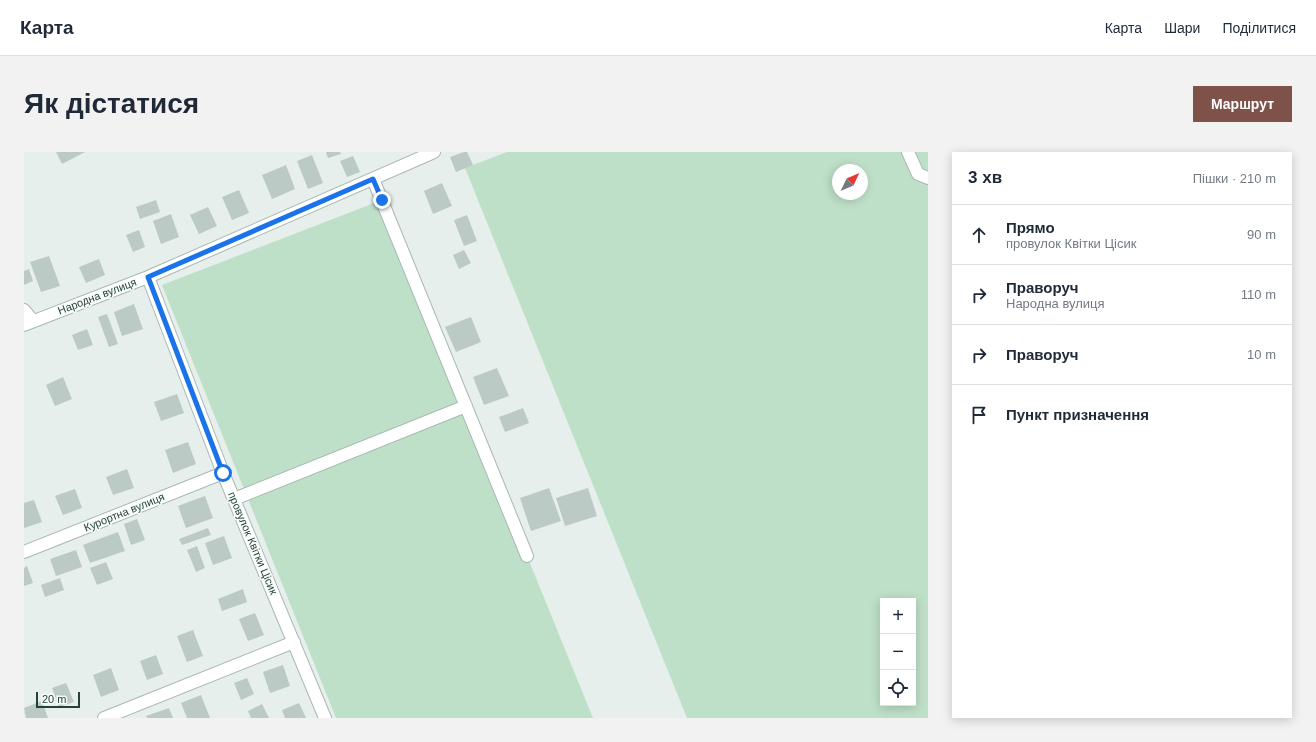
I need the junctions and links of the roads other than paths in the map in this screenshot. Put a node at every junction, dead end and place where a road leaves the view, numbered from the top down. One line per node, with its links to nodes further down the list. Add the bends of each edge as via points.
1 (434, 152): 4 (street, Народна вулиця)
2 (908, 152): 3 (street, via 918,174)
3 (928, 178)
4 (373, 179): 5 (street, Народна вулиця); 8 (street)
5 (148, 277): 7 (street, Народна вулиця); 9 (street, провулок Квітки Цісик)
6 (24, 310): 7 (street)
7 (28, 323)
8 (466, 406): 10 (street); 12 (street)
9 (223, 473): 10 (street, провулок Квітки Цісик); 11 (street, Курортна вулиця)
10 (234, 499): 13 (street, провулок Квітки Цісик)
11 (24, 552)
12 (527, 556)
13 (294, 642): 14 (street); 15 (street, провулок Квітки Цісик)
14 (104, 718)
15 (325, 718)

